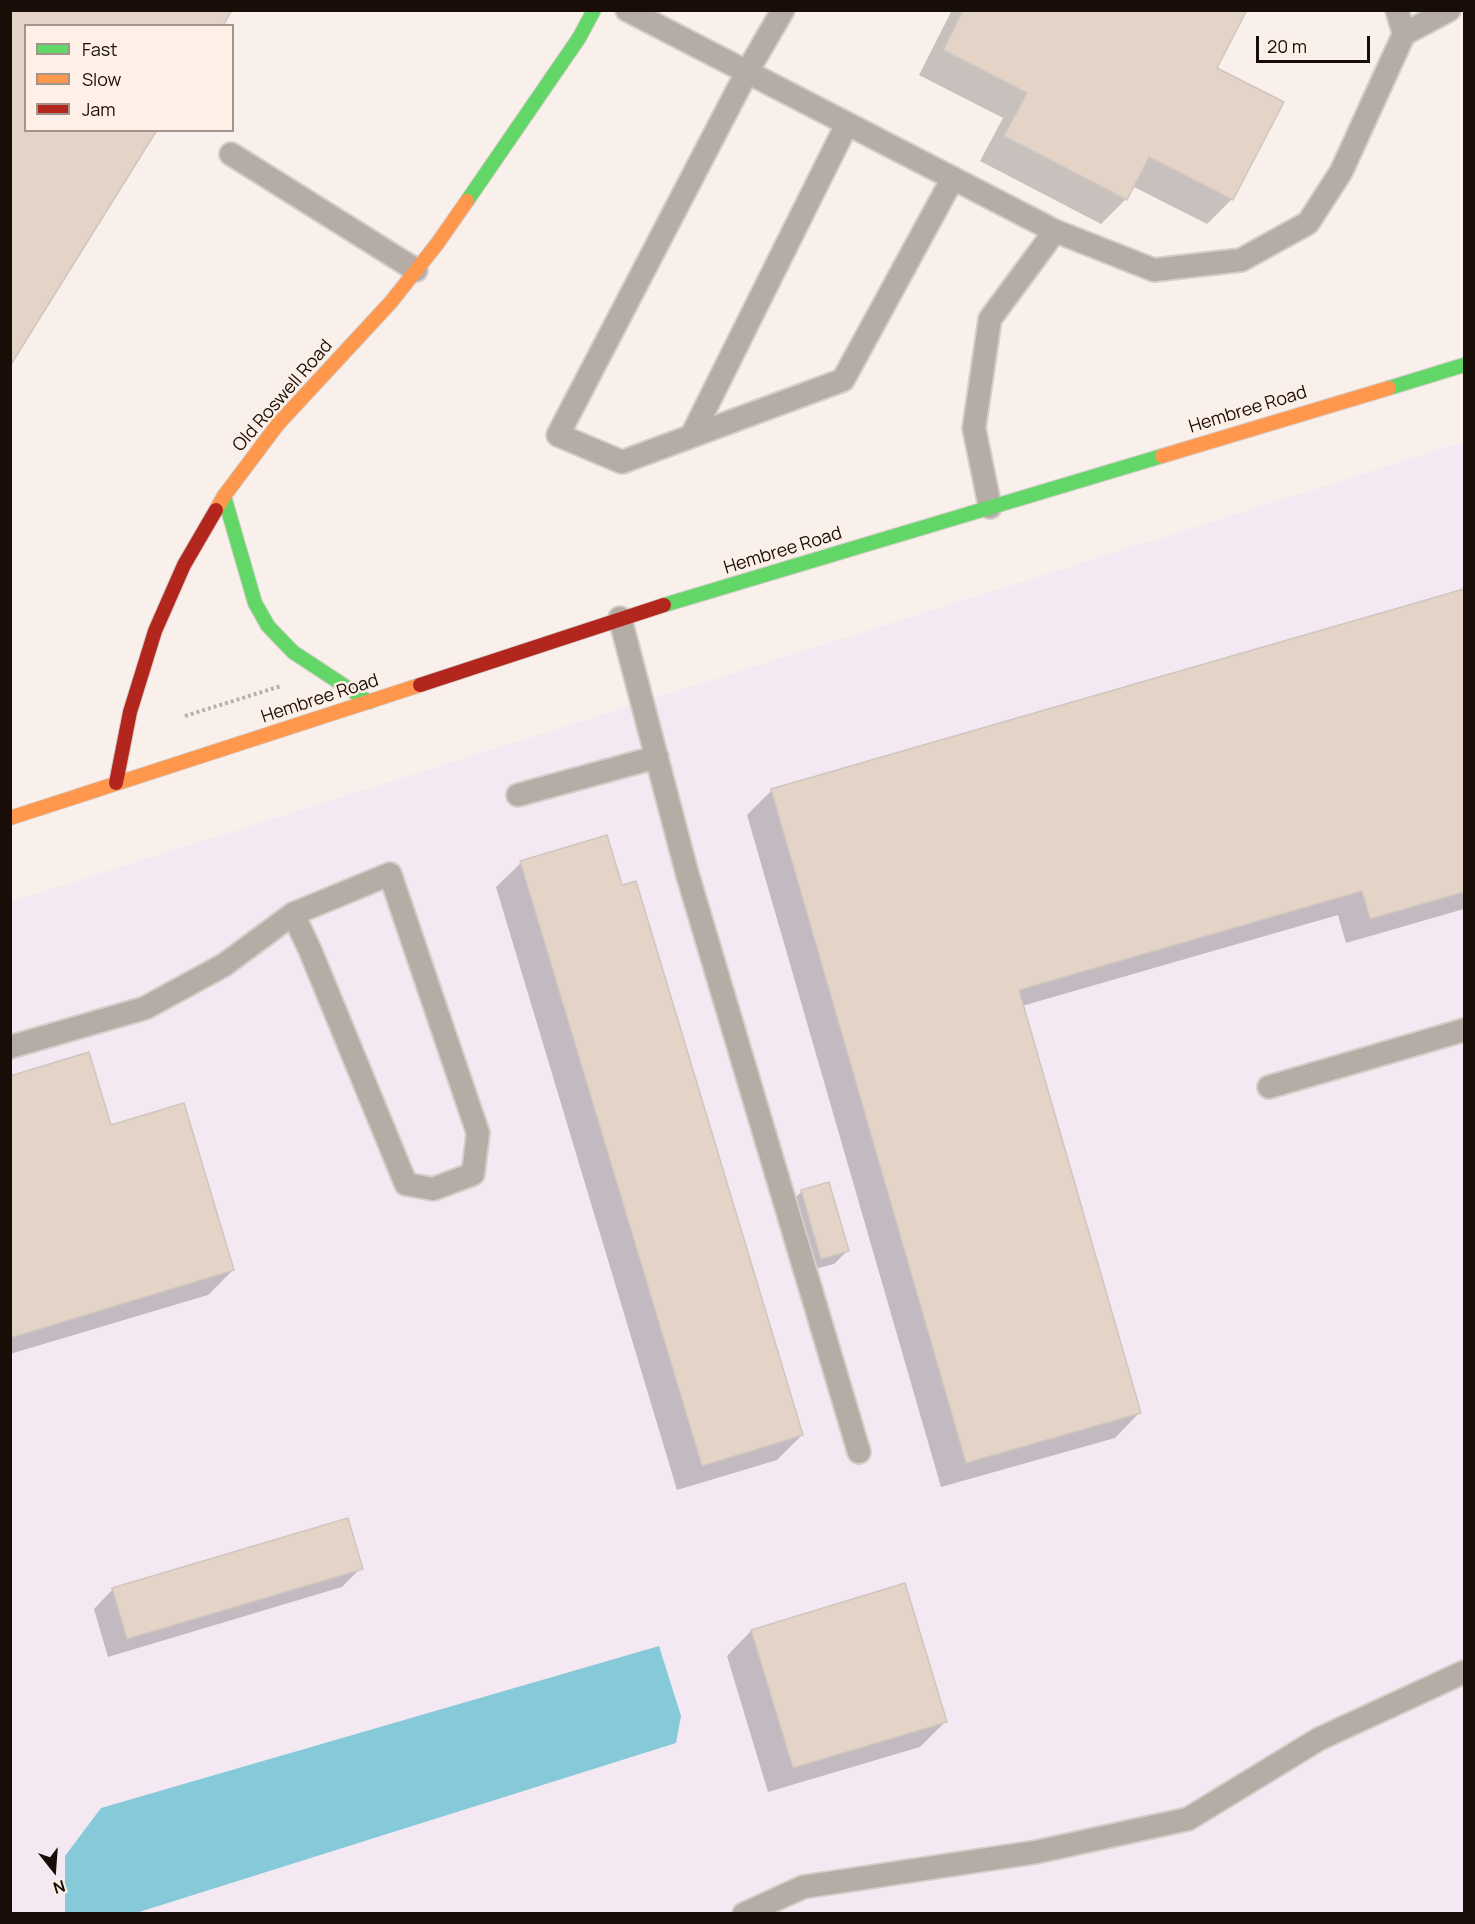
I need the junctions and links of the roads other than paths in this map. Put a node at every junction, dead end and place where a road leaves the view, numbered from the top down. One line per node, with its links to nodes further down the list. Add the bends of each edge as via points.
1 (594, 10): 12 (street, Old Roswell Road, via 512,136)
2 (627, 10): 7 (lane)
3 (783, 10): 7 (lane)
4 (1397, 10): 6 (lane)
5 (1449, 10): 6 (lane)
6 (1404, 34): 11 (lane, via 1341,172 1308,223 1241,260 1154,270)
7 (747, 72): 8 (lane); 14 (lane, via 558,435 622,462)
8 (847, 124): 10 (lane); 14 (lane)
9 (231, 154): 12 (lane)
10 (953, 178): 11 (lane); 14 (lane, via 843,380)
11 (1055, 231): 16 (lane, via 990,319 974,428)
12 (416, 270): 15 (street, Old Roswell Road, via 278,424)
13 (1464, 365): 16 (street, Hembree Road)
14 (692, 435)
15 (224, 495): 18 (street, via 255,603 268,626 293,652); 20 (street, Old Roswell Road, via 184,565 155,631 130,712)
16 (990, 507): 17 (street, Hembree Road)
17 (620, 618): 18 (street, Hembree Road); 19 (lane)
18 (369, 702): 20 (street, Hembree Road)
19 (657, 758): 21 (lane); 27 (lane, via 687,873)
20 (116, 783): 22 (street)
21 (518, 795)
22 (10, 818)
23 (293, 914): 23 (lane, via 406,1184 433,1189 473,1174 478,1133 390,874); 25 (lane, via 224,965 145,1008)
24 (1464, 1030): 26 (lane)
25 (10, 1047)
26 (1269, 1087)
27 (859, 1452)
28 (1464, 1672): 29 (lane, via 1319,1739 1188,1820 1036,1852 803,1887)
29 (744, 1914)

